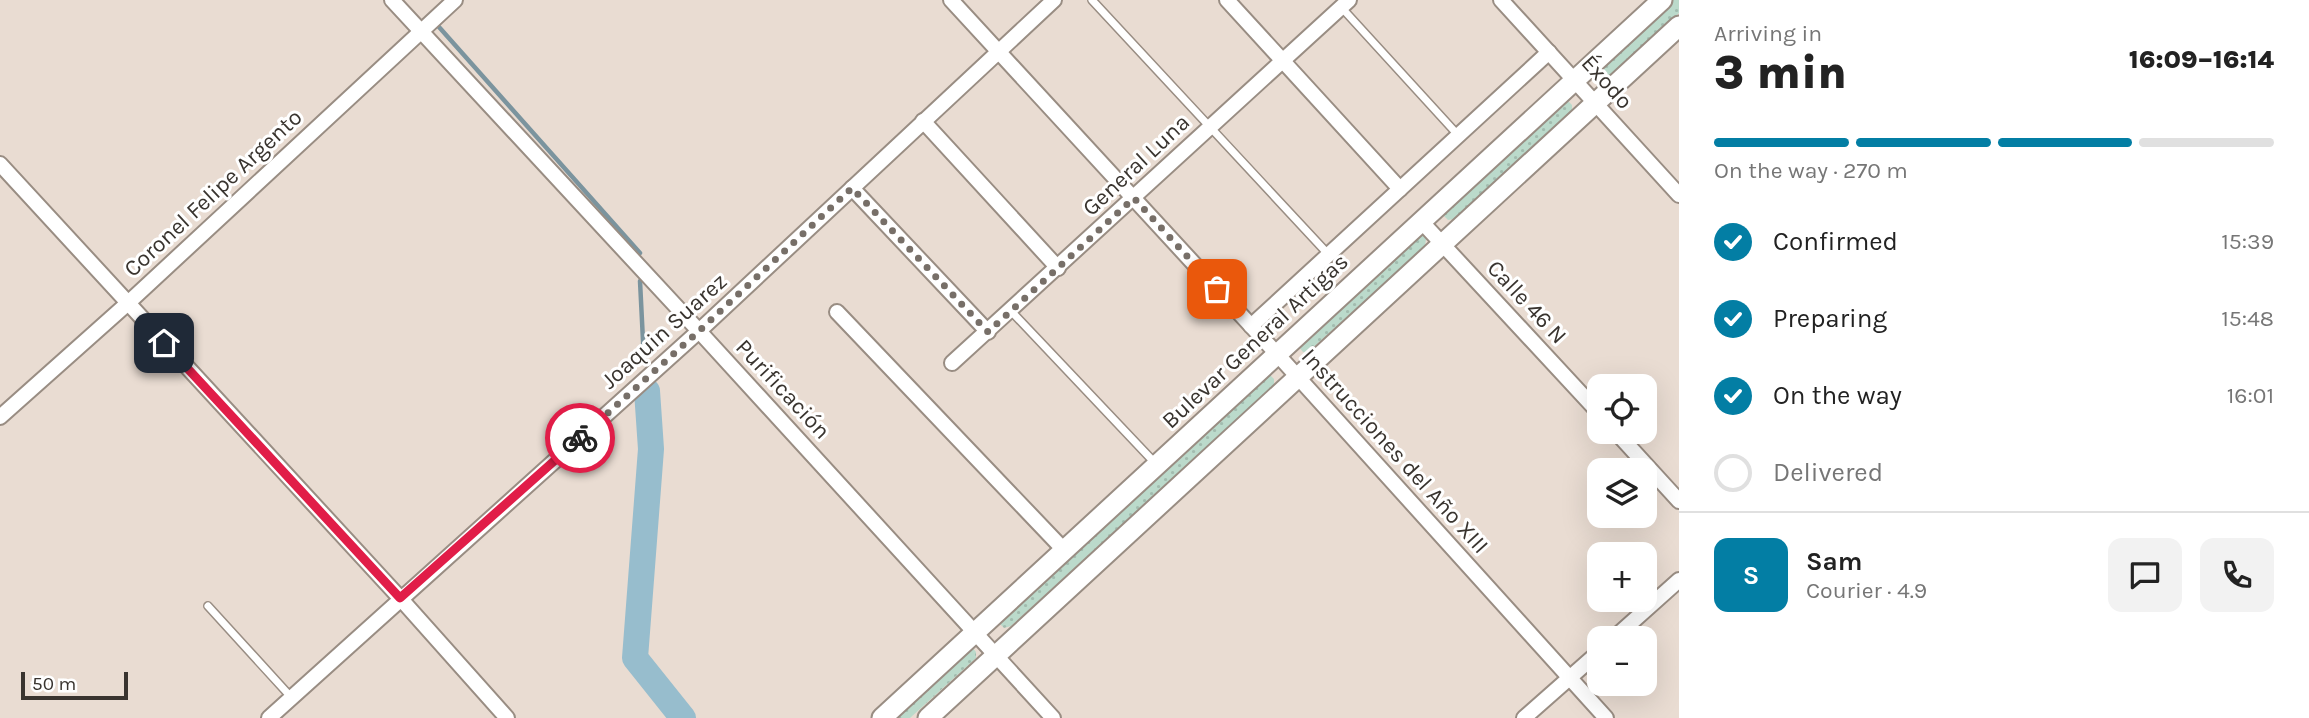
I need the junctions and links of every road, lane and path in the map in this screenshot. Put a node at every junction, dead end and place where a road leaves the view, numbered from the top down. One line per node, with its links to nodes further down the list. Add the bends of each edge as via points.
1 (392, 0): 11 (street, Purificación)
2 (455, 0): 11 (street, Coronel Felipe Argento)
3 (951, 0): 12 (street, Instrucciones del Año XIII)
4 (1054, 0): 12 (street, Joaquin Suarez)
5 (1092, 0): 18 (lane)
6 (1227, 0): 14 (street)
7 (1501, 0): 13 (street, Éxodo)
8 (1662, 0): 15 (street, Bulevar General Artigas)
9 (1345, 4): 14 (street, General Luna); 19 (lane)
10 (1679, 26): 16 (street)
11 (420, 32): 29 (street, Coronel Felipe Argento); 33 (street, Purificación)
12 (999, 51): 17 (street, Joaquin Suarez); 24 (street, Instrucciones del Año XIII)
13 (1549, 52): 15 (street, Éxodo); 19 (street)
14 (1282, 62): 18 (street, General Luna); 22 (street)
15 (1575, 80): 16 (street, Éxodo); 25 (street, Bulevar General Artigas)
16 (1595, 103): 23 (street, Éxodo); 26 (street)
17 (923, 121): 21 (street, Joaquin Suarez); 28 (street)
18 (1210, 128): 24 (street, General Luna); 27 (lane)
19 (1459, 135): 22 (street)
20 (0, 164): 29 (street)
21 (852, 188): 33 (street, Joaquin Suarez); 34 (street)
22 (1400, 189): 27 (street)
23 (1679, 195)
24 (1134, 198): 28 (street, General Luna); 32 (street, Instrucciones del Año XIII)
25 (1421, 221): 26 (street, Calle 46 N); 35 (street, Bulevar General Artigas)
26 (1442, 244): 37 (street); 38 (street, Calle 46 N)
27 (1329, 255): 32 (street)
28 (1058, 268): 30 (street, General Luna)
29 (128, 303): 39 (street, Coronel Felipe Argento); 45 (street)
30 (1011, 311): 34 (street, General Luna); 41 (lane)
31 (837, 312): 43 (street)
32 (1251, 326): 35 (street, Instrucciones del Año XIII)
33 (699, 331): 45 (street, Joaquin Suarez); 48 (street, Purificación)
34 (988, 332): 36 (street, General Luna)
35 (1277, 354): 37 (street, Instrucciones del Año XIII); 41 (street, Bulevar General Artigas)
36 (952, 363)
37 (1297, 378): 49 (street); 51 (street, Instrucciones del Año XIII)
38 (1587, 400)
39 (0, 417)
40 (1627, 444): 42 (street)
41 (1157, 464): 43 (street, Bulevar General Artigas)
42 (1679, 501)
43 (1065, 550): 48 (street, Bulevar General Artigas)
44 (1679, 580): 47 (street)
45 (400, 598): 52 (street, Joaquin Suarez); 54 (street)
46 (208, 606): 52 (lane)
47 (1628, 626)
48 (975, 632): 49 (street, Purificación); 55 (street, Bulevar General Artigas)
49 (996, 655): 56 (street); 57 (street, Purificación)
50 (1587, 662): 51 (street)
51 (1570, 677): 58 (street); 59 (street, Instrucciones del Año XIII)
52 (292, 698): 53 (street, Joaquin Suarez)
53 (269, 718)
54 (507, 718)
55 (881, 718)
56 (928, 718)
57 (1053, 718)
58 (1524, 718)
59 (1606, 718)

